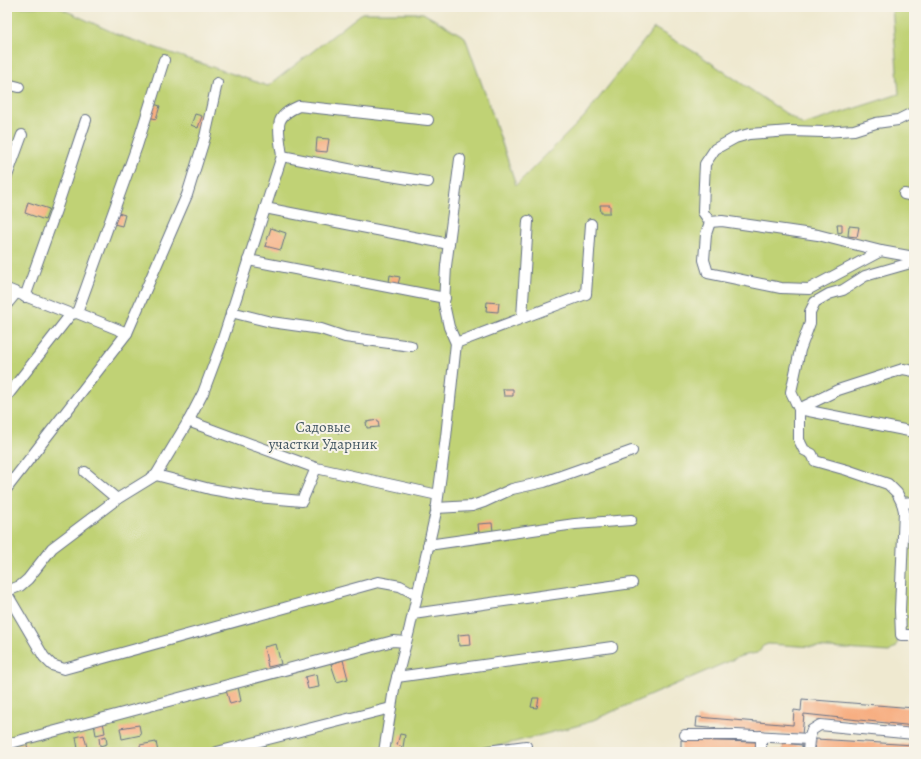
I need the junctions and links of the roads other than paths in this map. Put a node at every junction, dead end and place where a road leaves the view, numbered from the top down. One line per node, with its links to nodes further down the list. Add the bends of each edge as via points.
1 (164, 60): 26 (lane, via 137,146)
2 (217, 83): 28 (lane, via 205,137 187,194)
3 (7, 84): 4 (lane)
4 (19, 87)
5 (914, 112): 15 (lane, via 898,120 854,130 749,134 714,149 705,164 703,212)
6 (86, 120): 22 (lane, via 56,210)
7 (428, 120): 9 (lane, via 299,106 288,111 280,121)
8 (22, 135): 11 (lane)
9 (282, 156): 12 (lane); 13 (lane)
10 (460, 159): 17 (lane)
11 (7, 176)
12 (428, 182)
13 (265, 208): 17 (lane); 20 (lane)
14 (528, 221): 27 (lane)
15 (710, 222): 18 (lane, via 722,221 818,235); 18 (lane, via 706,234 704,260 708,273 781,288 809,289)
16 (590, 224): 27 (lane, via 586,294)
17 (449, 244): 23 (lane)
18 (881, 251): 19 (lane)
19 (914, 257)
20 (248, 260): 23 (lane); 25 (lane)
21 (914, 262): 33 (lane, via 866,276 844,290 829,294 815,302 810,312 810,323 800,350 791,392)
22 (16, 293): 24 (lane); 26 (lane)
23 (445, 298): 29 (lane, via 449,327)
24 (7, 304)
25 (231, 312): 30 (lane, via 271,322 321,329 345,337); 34 (lane, via 203,393)
26 (74, 313): 28 (lane); 32 (lane)
27 (522, 318): 29 (lane)
28 (127, 333): 40 (lane)
29 (456, 343): 41 (lane)
30 (411, 346)
31 (914, 371): 33 (lane, via 903,369 838,390)
32 (7, 396)
33 (799, 409): 35 (lane); 44 (lane, via 799,440 804,450 812,454 815,461 888,484)
34 (188, 421): 37 (lane); 39 (lane)
35 (914, 432)
36 (632, 451): 45 (lane, via 544,482 512,489 472,506)
37 (316, 468): 39 (lane, via 302,501 216,490); 41 (lane)
38 (85, 472): 42 (lane)
39 (156, 475): 42 (lane)
40 (7, 488)
41 (438, 496): 45 (lane)
42 (117, 499): 49 (lane, via 52,548 20,586)
43 (914, 502): 44 (lane)
44 (902, 503): 53 (lane, via 904,511 901,634)
45 (436, 508): 47 (lane)
46 (631, 520): 47 (lane, via 575,524)
47 (428, 545): 51 (lane)
48 (632, 583): 52 (lane)
49 (7, 591)
50 (7, 594): 51 (lane, via 44,657 64,669 378,582 400,586)
51 (417, 595): 52 (lane)
52 (413, 614): 54 (lane)
53 (914, 635)
54 (406, 642): 56 (lane); 62 (lane, via 393,641)
55 (612, 648): 56 (lane)
56 (398, 677): 57 (lane)
57 (391, 708): 64 (lane); 65 (lane)
58 (914, 734): 61 (lane, via 820,725 812,730)
59 (685, 735): 60 (lane)
60 (761, 736): 61 (lane); 67 (lane)
61 (809, 739): 68 (lane)
62 (7, 744)
63 (526, 746): 66 (lane)
64 (216, 752)
65 (384, 752)
66 (485, 752)
67 (761, 752)
68 (808, 752)

